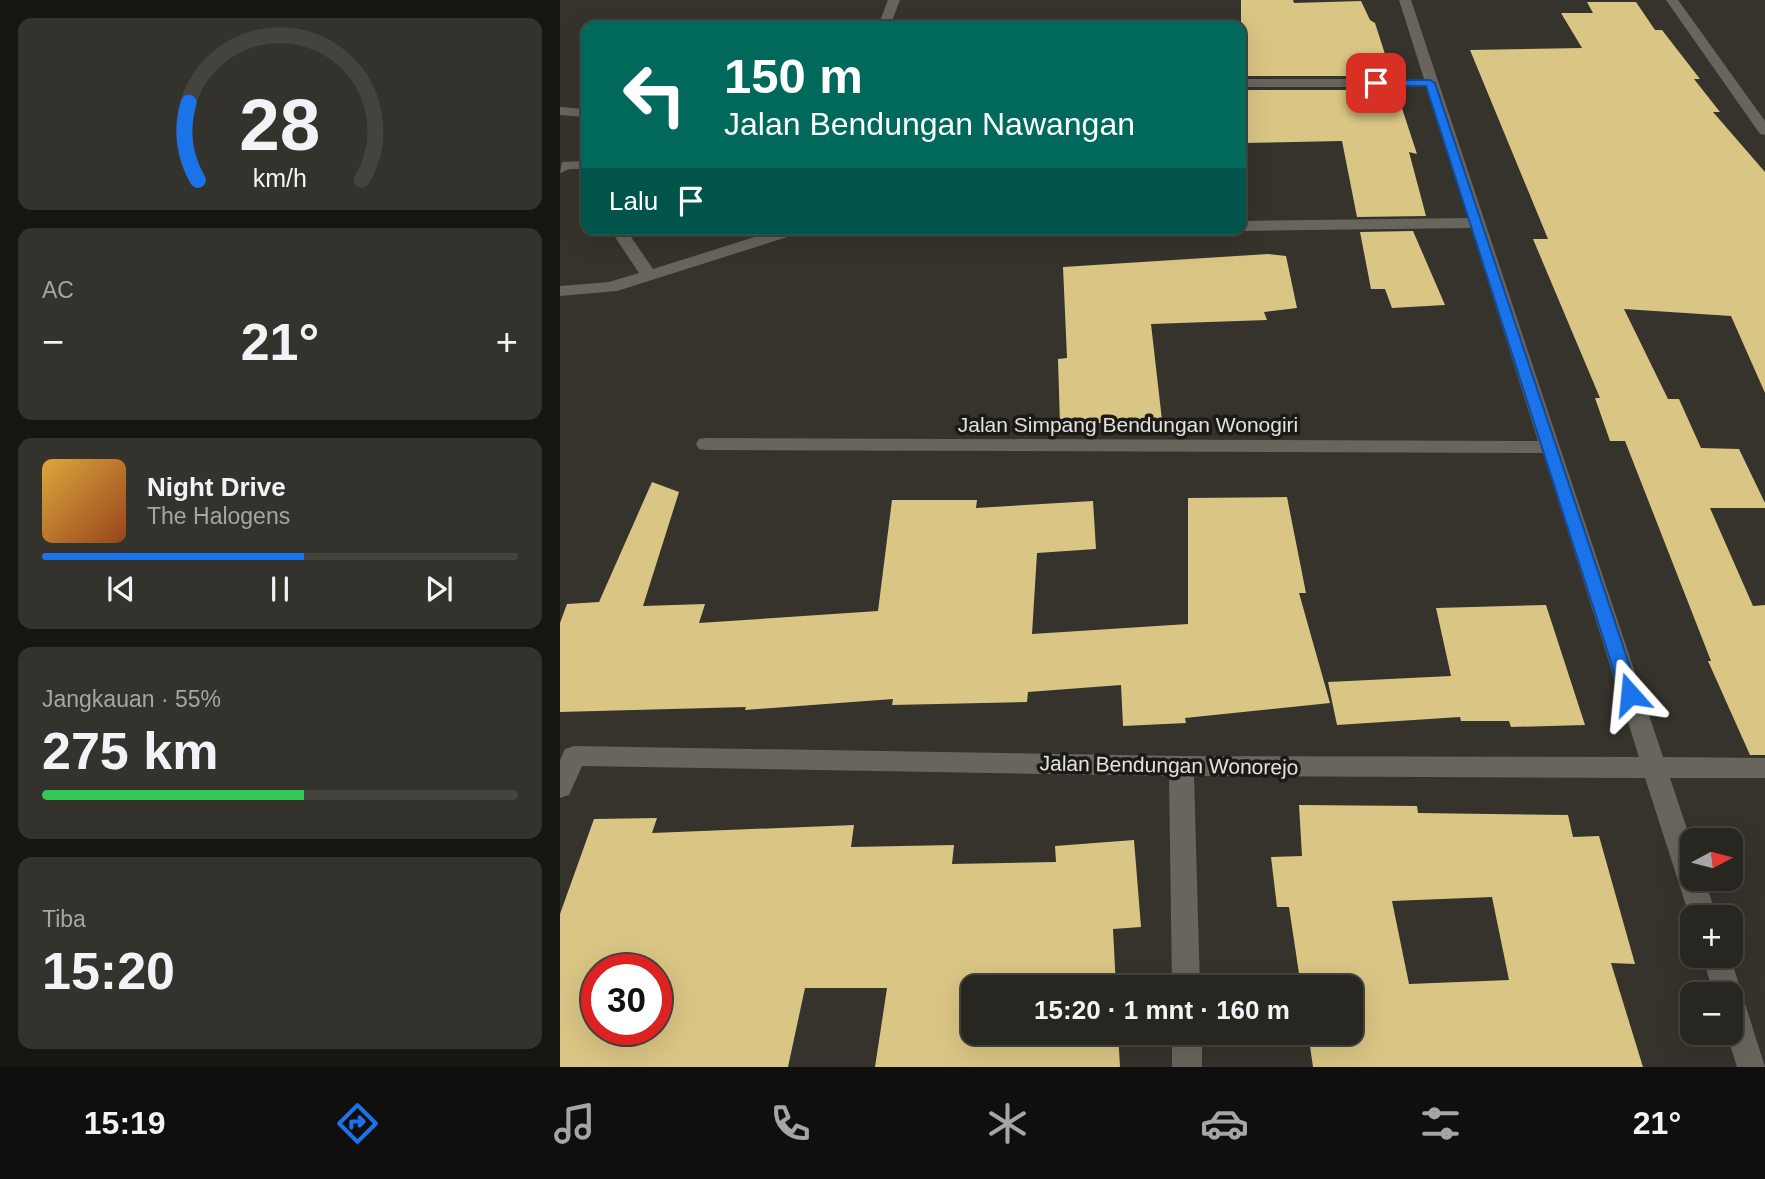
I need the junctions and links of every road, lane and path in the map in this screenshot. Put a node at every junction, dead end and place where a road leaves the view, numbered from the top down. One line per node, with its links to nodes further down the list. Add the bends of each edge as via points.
1 (894, 0): 4 (street)
2 (1405, 0): 6 (street)
3 (1672, 0): 9 (street)
4 (886, 21)
5 (1246, 83): 6 (street)
6 (1430, 83): 12 (street)
7 (560, 111): 8 (street)
8 (581, 113)
9 (1765, 131)
10 (581, 165): 11 (street)
11 (560, 169)
12 (1477, 223): 13 (street); 19 (street)
13 (1246, 226)
14 (622, 235): 16 (street)
15 (778, 235): 16 (street)
16 (649, 275): 17 (street, via 611,287)
17 (560, 291)
18 (706, 444): 19 (street, Jalan Simpang Bendungan Wonogiri)
19 (1549, 447): 21 (street)
20 (1181, 766): 21 (street, Jalan Bendungan Wonorejo); 23 (street, Jalan Bendungan Wonorejo, via 574,756); 25 (street)
21 (1653, 766): 22 (street, Jalan Bendungan Wonorejo); 24 (street)
22 (1765, 768)
23 (560, 787)
24 (1699, 905)
25 (1186, 975)
26 (1743, 1039): 29 (street)
27 (1186, 1045): 28 (street)
28 (1187, 1067)
29 (1752, 1067)

